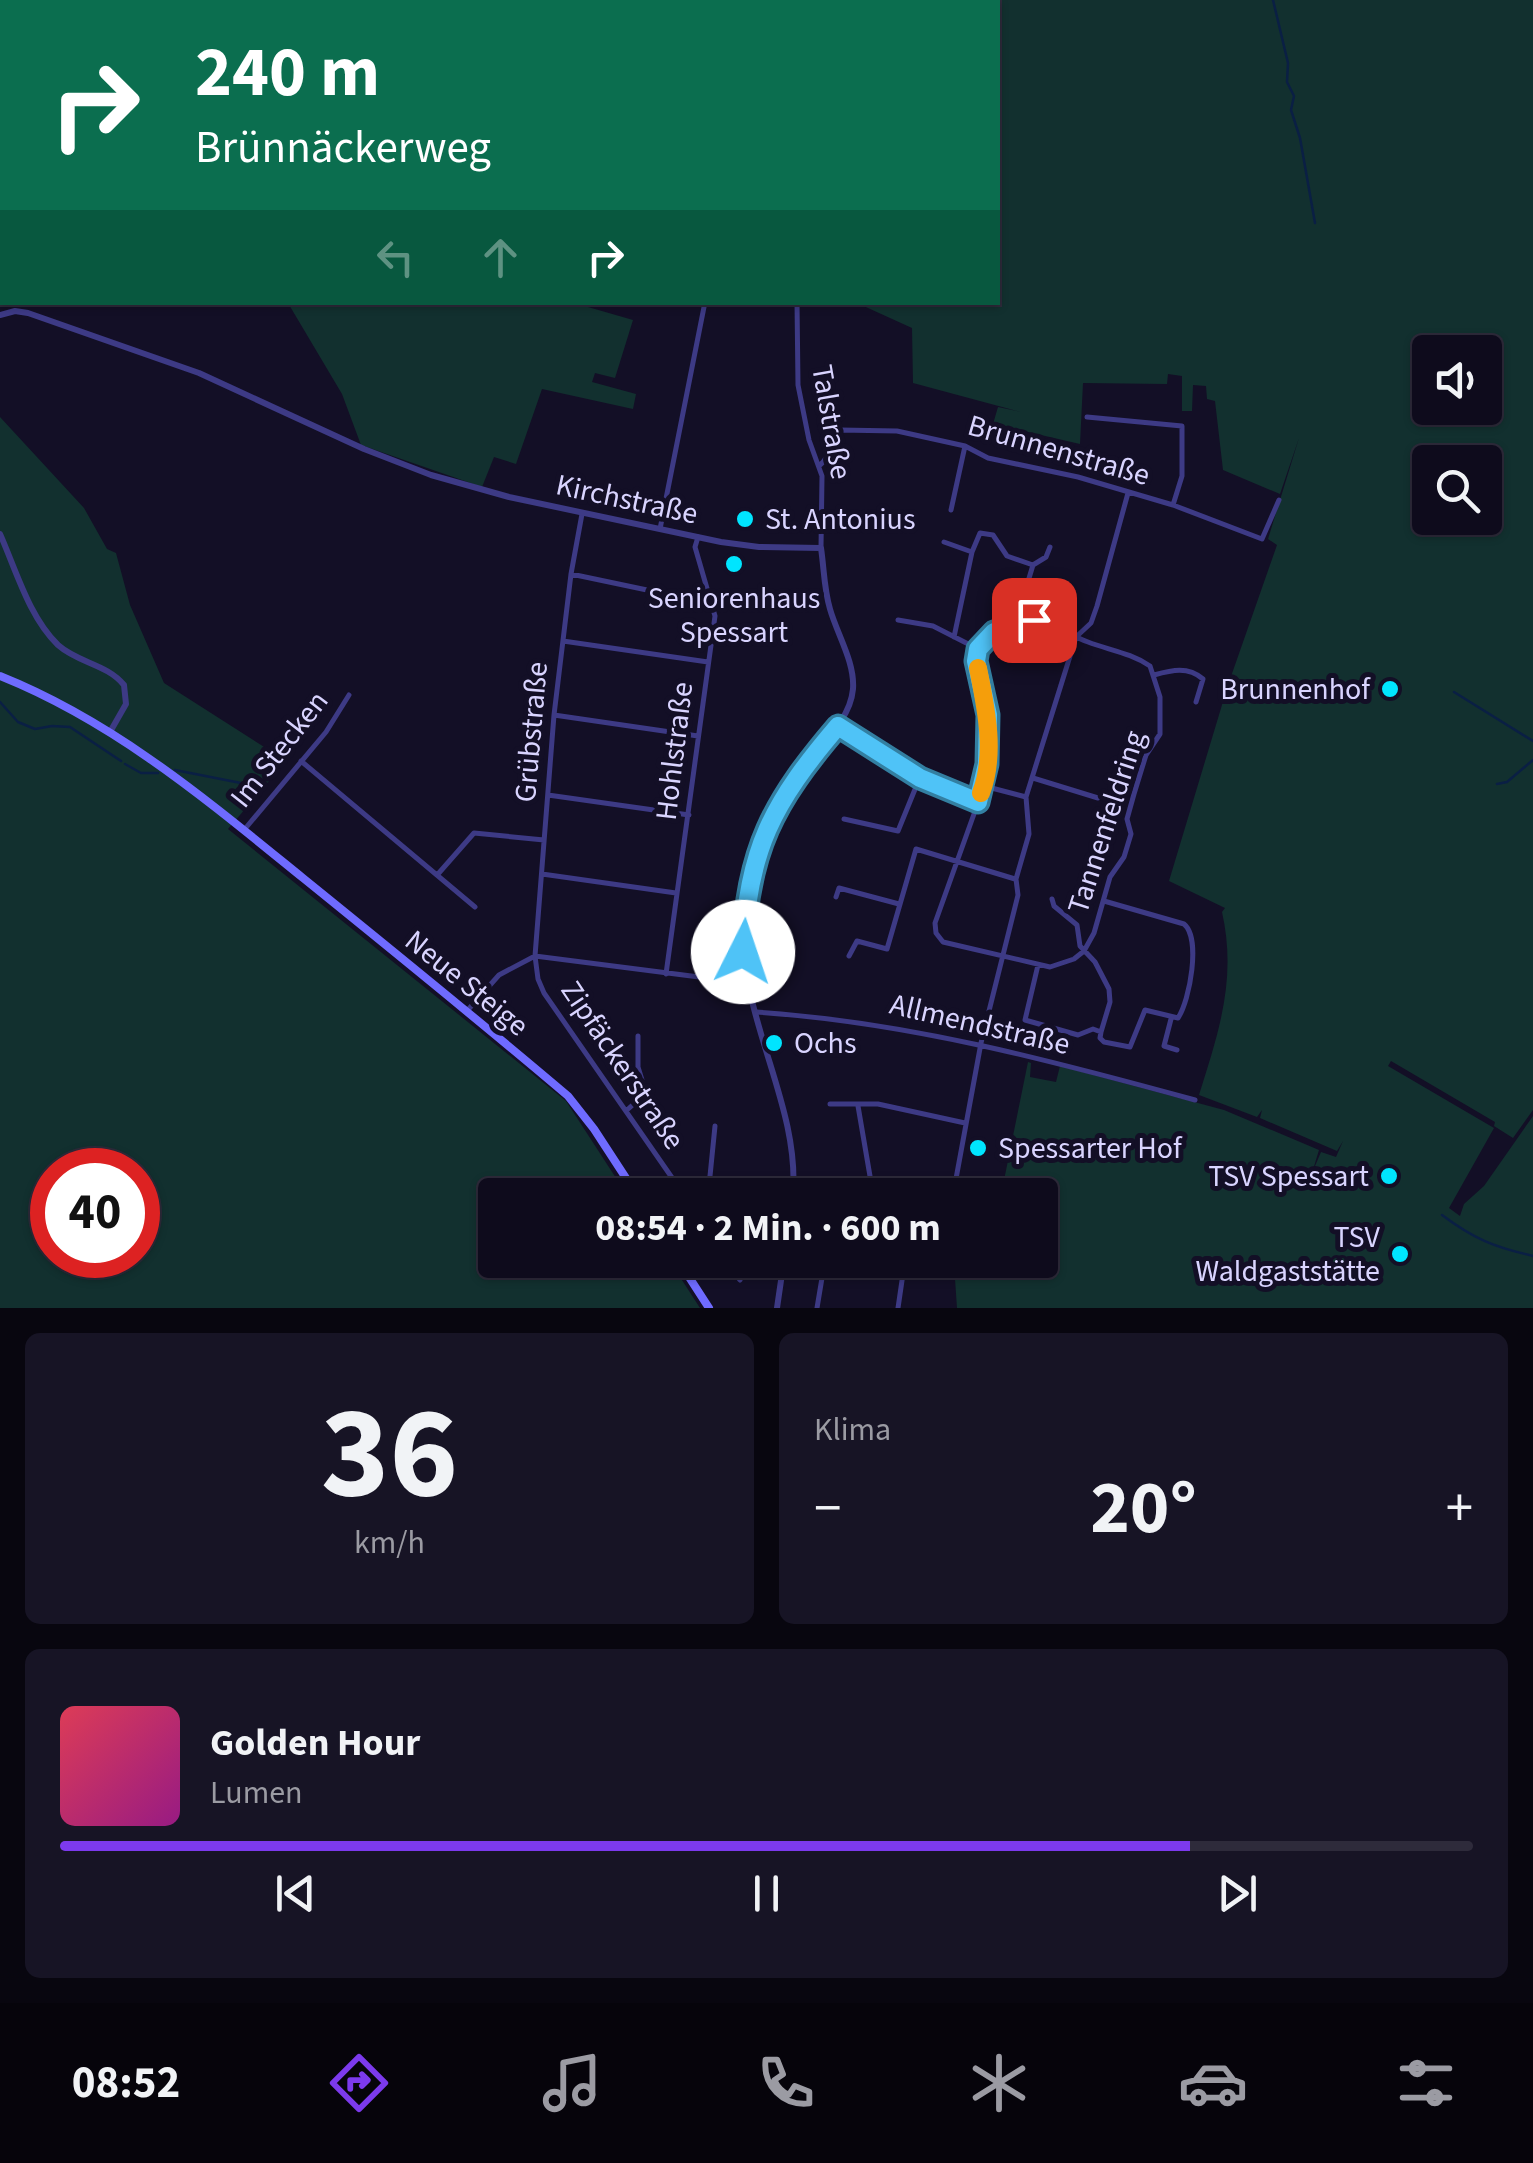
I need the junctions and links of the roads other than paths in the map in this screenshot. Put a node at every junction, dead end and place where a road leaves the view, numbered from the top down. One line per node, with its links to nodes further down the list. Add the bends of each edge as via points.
1 (704, 305): 12 (street)
2 (797, 305): 6 (street, Talstraße, via 798,385)
3 (0, 314): 11 (street, Kirchstraße, via 28,313 199,373 431,475)
4 (1087, 417): 9 (street, via 1182,426 1182,476)
5 (965, 446): 6 (street, Brunnenstraße, via 897,431 840,430); 7 (street, Brunnenstraße, via 988,458); 10 (street)
6 (819, 466): 17 (street, Talstraße)
7 (1128, 492): 9 (street, Brunnenstraße); 25 (street, via 1091,623)
8 (1280, 500): 9 (street, Brunnenstraße, via 1262,539)
9 (1174, 505)
10 (951, 510)
11 (582, 514): 12 (street, Kirchstraße); 20 (street, Grübstraße)
12 (660, 529): 14 (street, Kirchstraße)
13 (0, 534): 35 (street, via 45,629 73,656 124,685 126,704)
14 (698, 537): 17 (street, Kirchstraße); 21 (street, Hohlstraße, via 695,547)
15 (944, 542): 18 (street)
16 (1050, 547): 19 (street)
17 (822, 548): 34 (street, via 829,607 854,686)
18 (972, 552): 19 (street, via 984,532 1007,556); 24 (street)
19 (1033, 564): 23 (street, via 1020,608)
20 (571, 574): 21 (street); 26 (street, Grübstraße)
21 (712, 601): 28 (street, Hohlstraße)
22 (898, 620): 24 (street, via 919,621)
23 (1026, 622): 25 (street, via 1048,622); 27 (street, via 988,635)
24 (954, 637): 27 (street)
25 (1076, 637): 29 (street, via 1142,660); 39 (street)
26 (563, 641): 28 (street); 33 (street, Grübstraße)
27 (978, 649): 40 (street, via 988,715)
28 (708, 662): 36 (street, Hohlstraße)
29 (1154, 675): 32 (street, via 1175,669 1197,674 1203,679); 56 (street, Tannenfeldring, via 1160,734 1146,755 1127,819 1131,834)
30 (0, 676): 35 (main road, Neue Steige)
31 (350, 695): 37 (street, Im Stecken)
32 (1196, 702)
33 (554, 715): 36 (street); 41 (street, Grübstraße)
34 (838, 726): 38 (street); 65 (street, via 798,773 763,834 747,890)
35 (110, 732): 47 (main road, Neue Steige)
36 (698, 736): 45 (street, Hohlstraße)
37 (301, 761): 47 (street, Im Stecken); 50 (street)
38 (920, 778): 44 (street); 46 (street, via 898,831)
39 (1033, 778): 42 (street); 43 (street)
40 (984, 786): 42 (street); 44 (street)
41 (548, 796): 45 (street); 48 (street, Grübstraße)
42 (1026, 798): 52 (street, via 1029,834)
43 (1098, 798)
44 (978, 802): 49 (street)
45 (689, 815): 53 (street, Hohlstraße)
46 (844, 819)
47 (244, 830): 66 (main road, Neue Steige)
48 (544, 840): 50 (street, via 474,833); 51 (street, Grübstraße)
49 (958, 862): 52 (street); 57 (street, via 916,849); 60 (street, via 943,893 936,933 943,942)
50 (438, 874): 58 (street)
51 (542, 874): 53 (street); 61 (street, Grübstraße)
52 (1016, 879): 60 (street, via 1018,895)
53 (676, 892): 64 (street, Hohlstraße)
54 (836, 897): 57 (street, via 839,888)
55 (1052, 900): 59 (street, via 1077,925)
56 (1103, 901): 59 (street, Tannenfeldring); 68 (street, via 1191,930 1191,983 1182,1012)
57 (899, 904): 62 (street, via 887,949 856,941)
58 (475, 907)
59 (1084, 951): 63 (street, Tannenfeldring, via 1063,964); 69 (street, via 1109,989)
60 (1001, 954): 63 (street); 71 (street)
61 (534, 956): 64 (street); 66 (street, via 499,975); 76 (street, Zipfäckerstraße, via 544,993)
62 (849, 956)
63 (1038, 966): 69 (street, via 1025,1020 1078,1035)
64 (666, 974): 65 (street)
65 (746, 983): 67 (street)
66 (466, 1012): 79 (main road, Neue Steige, via 582,1112)
67 (753, 1012): 71 (street, Allmendstraße, via 866,1022); 82 (street, via 782,1113)
68 (1171, 1018): 69 (street, via 1146,1010 1130,1047 1104,1042); 72 (street, via 1164,1046)
69 (1101, 1032)
70 (638, 1036): 76 (street, via 646,1093)
71 (981, 1043): 73 (street, Allmendstraße); 77 (street)
72 (1177, 1050)
73 (1194, 1100)
74 (830, 1104): 75 (street)
75 (858, 1106): 77 (street); 83 (street)
76 (626, 1110): 80 (street, Zipfäckerstraße)
77 (965, 1122): 84 (street)
78 (715, 1126): 81 (street)
79 (626, 1178)
80 (675, 1178)
81 (709, 1178)
82 (792, 1178)
83 (870, 1178)
84 (957, 1178)
85 (690, 1278): 89 (main road)
86 (781, 1278): 90 (street)
87 (822, 1278): 91 (street)
88 (902, 1278): 92 (street)
89 (709, 1308)
90 (777, 1308)
91 (816, 1308)
92 (898, 1308)

